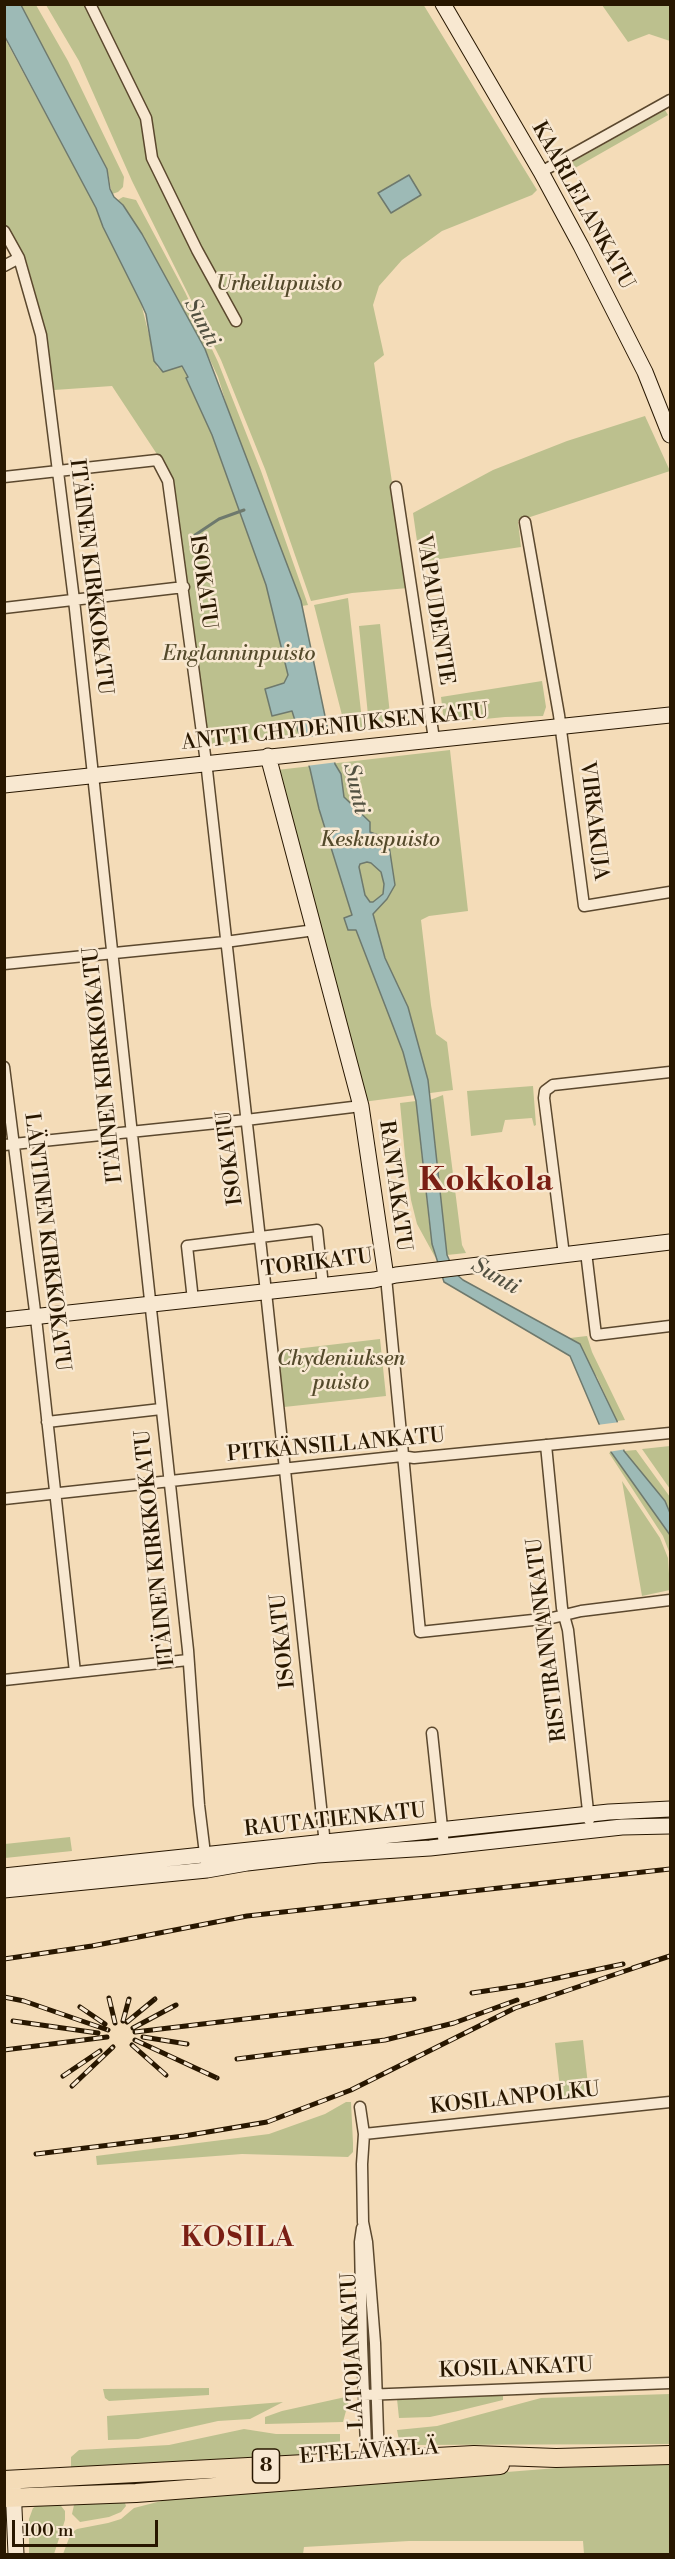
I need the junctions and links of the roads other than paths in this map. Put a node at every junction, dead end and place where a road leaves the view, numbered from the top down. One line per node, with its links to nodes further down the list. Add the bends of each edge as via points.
1 (90, 4): 8 (street, via 146,118 152,158)
2 (443, 4): 4 (main road, KAARLELANKATU)
3 (670, 100): 4 (street)
4 (541, 172): 9 (main road, KAARLELANKATU)
5 (4, 231): 6 (street, ITÄINEN KIRKKOKATU)
6 (19, 258): 7 (street); 11 (street, ITÄINEN KIRKKOKATU, via 40,335)
7 (4, 266)
8 (236, 321)
9 (668, 419): 10 (main road, KAARLELANKATU)
10 (670, 435)
11 (57, 471): 12 (street); 15 (street, ISOKATU, via 157,460 168,481); 16 (street, ITÄINEN KIRKKOKATU)
12 (4, 477)
13 (396, 487): 20 (street, VAPAUDENTIE)
14 (525, 522): 19 (street)
15 (184, 587): 16 (street); 22 (street, ISOKATU)
16 (74, 600): 17 (street); 23 (street, ITÄINEN KIRKKOKATU)
17 (4, 608)
18 (670, 715): 19 (main road, ANTTI CHYDENIUKSEN KATU)
19 (561, 727): 20 (main road, ANTTI CHYDENIUKSEN KATU); 25 (street, VIRKAKUJA, via 584,906)
20 (434, 739): 21 (main road, ANTTI CHYDENIUKSEN KATU)
21 (268, 756): 22 (main road, ANTTI CHYDENIUKSEN KATU); 26 (main road, RANTAKATU)
22 (206, 762): 23 (main road, ANTTI CHYDENIUKSEN KATU); 27 (street, ISOKATU)
23 (94, 775): 24 (main road, ANTTI CHYDENIUKSEN KATU); 28 (street, ITÄINEN KIRKKOKATU)
24 (4, 785)
25 (670, 892)
26 (315, 930): 27 (street); 32 (main road, RANTAKATU)
27 (225, 942): 28 (street); 33 (street, ISOKATU)
28 (111, 952): 29 (street); 34 (street, ITÄINEN KIRKKOKATU)
29 (4, 964)
30 (4, 1067): 35 (street, LÄNTINEN KIRKKOKATU)
31 (670, 1072): 39 (street, via 547,1088 544,1098)
32 (361, 1106): 33 (street); 40 (main road, RANTAKATU)
33 (246, 1120): 34 (street); 36 (street, ISOKATU)
34 (131, 1132): 35 (street); 44 (street, ITÄINEN KIRKKOKATU)
35 (9, 1144): 45 (street, LÄNTINEN KIRKKOKATU)
36 (260, 1238): 41 (street, via 317,1230); 42 (street, ISOKATU); 43 (street, via 187,1246)
37 (670, 1242): 38 (main road, TORIKATU)
38 (586, 1252): 39 (main road, TORIKATU); 47 (street, via 596,1335)
39 (564, 1255): 40 (main road, TORIKATU)
40 (386, 1277): 41 (main road, TORIKATU); 52 (street, RANTAKATU)
41 (323, 1286): 42 (main road, TORIKATU)
42 (266, 1292): 43 (main road, TORIKATU); 53 (street, ISOKATU)
43 (193, 1300): 44 (main road, TORIKATU)
44 (150, 1305): 45 (main road, TORIKATU); 48 (street, ITÄINEN KIRKKOKATU)
45 (36, 1317): 46 (main road, TORIKATU); 49 (street, LÄNTINEN KIRKKOKATU)
46 (4, 1320)
47 (670, 1326)
48 (161, 1409): 49 (street); 54 (street, ITÄINEN KIRKKOKATU)
49 (48, 1422): 55 (street, LÄNTINEN KIRKKOKATU)
50 (670, 1433): 51 (street, PITKÄNSILLANKATU)
51 (546, 1445): 52 (street, PITKÄNSILLANKATU); 58 (street, RISTIRANNANKATU)
52 (402, 1456): 53 (street, PITKÄNSILLANKATU); 58 (street, RANTAKATU, via 420,1632)
53 (285, 1469): 54 (street, PITKÄNSILLANKATU); 67 (street, ISOKATU, via 324,1835)
54 (169, 1481): 55 (street, PITKÄNSILLANKATU); 59 (street, ITÄINEN KIRKKOKATU)
55 (56, 1494): 56 (street, PITKÄNSILLANKATU); 60 (street, LÄNTINEN KIRKKOKATU)
56 (4, 1499)
57 (670, 1600): 58 (street)
58 (565, 1615): 64 (street, RISTIRANNANKATU)
59 (188, 1660): 60 (street); 68 (street, ITÄINEN KIRKKOKATU)
60 (75, 1672): 61 (street)
61 (4, 1680)
62 (432, 1733): 66 (street)
63 (670, 1809): 64 (main road, RAUTATIENKATU)
64 (590, 1822): 65 (main road, RAUTATIENKATU); 66 (main road, RAUTATIENKATU)
65 (670, 1826)
66 (443, 1839): 67 (main road, RAUTATIENKATU)
67 (320, 1849): 68 (main road, RAUTATIENKATU)
68 (206, 1863): 69 (main road, RAUTATIENKATU); 70 (main road, RAUTATIENKATU)
69 (4, 1876)
70 (4, 1890)
71 (670, 2102): 73 (street, KOSILANPOLKU)
72 (360, 2108): 73 (street, LATOJANKATU)
73 (364, 2134): 74 (street, LATOJANKATU)
74 (363, 2222): 76 (street, LATOJANKATU); 77 (street, LATOJANKATU, via 360,2242)
75 (670, 2383): 76 (street, KOSILANKATU)
76 (377, 2394): 77 (street, KOSILANKATU); 79 (street, LATOJANKATU)
77 (364, 2395): 79 (street, LATOJANKATU)
78 (670, 2455): 79 (highway, ETELÄVÄYLÄ / 8, via 555,2458 474,2468)
79 (374, 2465): 80 (highway, ETELÄVÄYLÄ / 8)
80 (9, 2489): 81 (main road)
81 (16, 2554)

